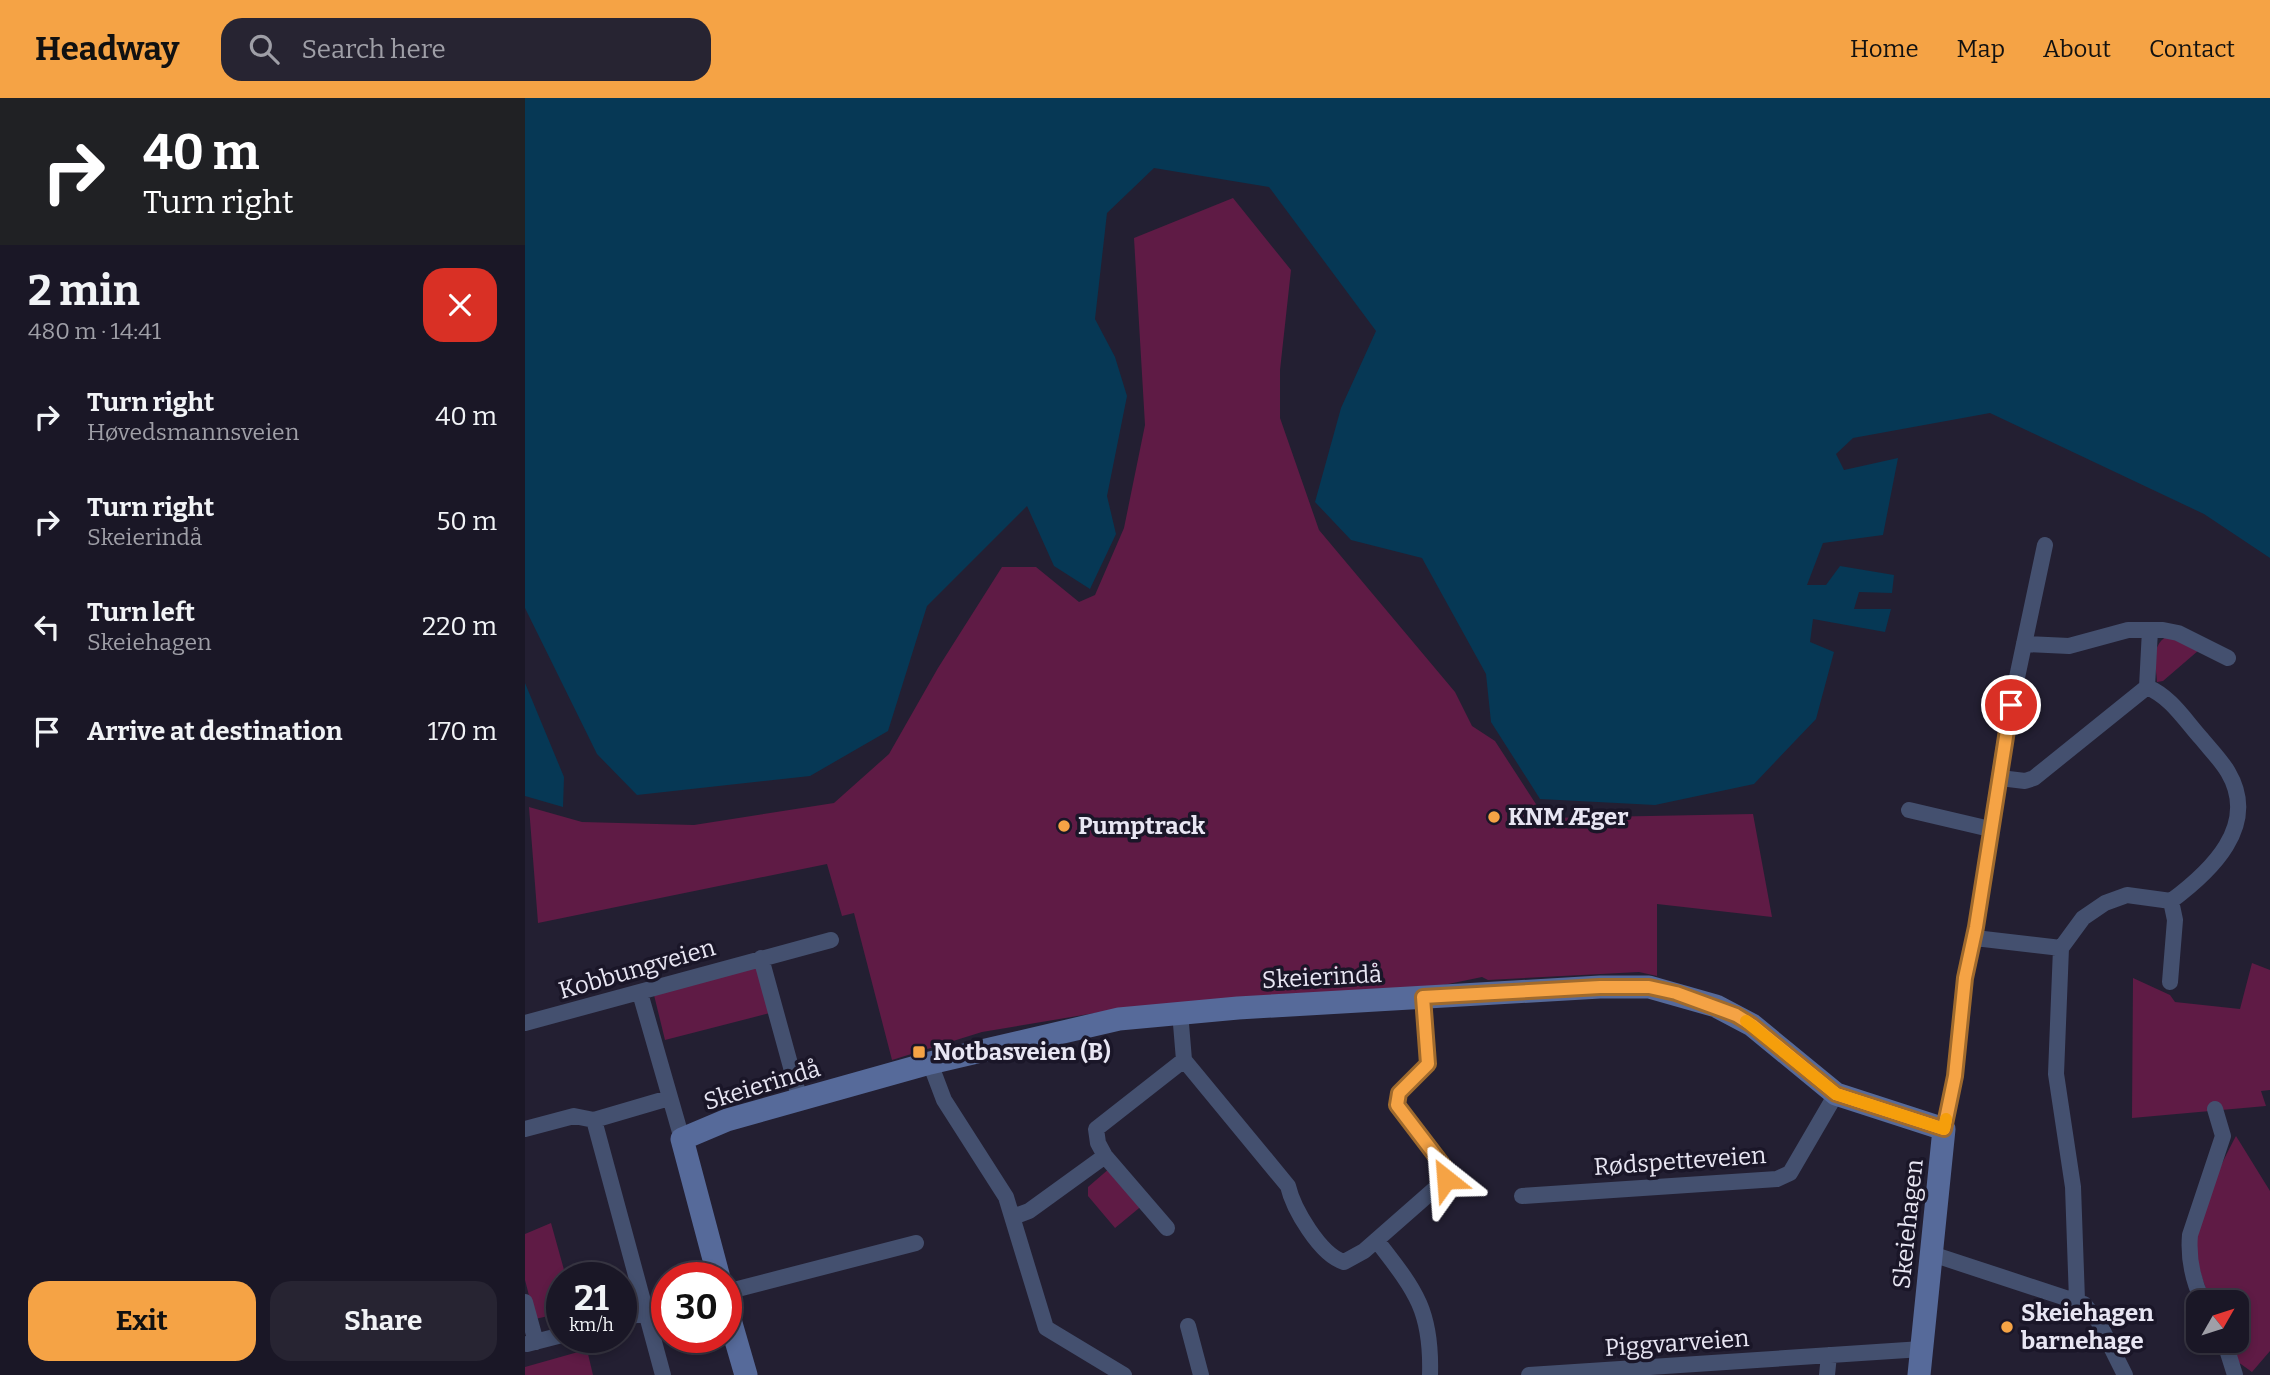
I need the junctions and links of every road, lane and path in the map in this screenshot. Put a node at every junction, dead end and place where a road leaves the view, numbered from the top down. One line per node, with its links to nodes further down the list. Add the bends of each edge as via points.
1 (2045, 545): 3 (street, Skeiehagen)
2 (2150, 630): 3 (street, via 2069,646); 4 (street, via 2178,633); 5 (street)
3 (2024, 644): 6 (street, Skeiehagen)
4 (2228, 658)
5 (2147, 687): 6 (street, via 2034,778); 9 (street, via 2169,700 2228,772 2238,803 2233,835 2220,858)
6 (2000, 778): 8 (street, Skeiehagen)
7 (1909, 810): 8 (street)
8 (1990, 829): 10 (street, Skeiehagen)
9 (2171, 901): 12 (street, via 2127,895 2105,903 2083,918); 14 (street, via 2175,920)
10 (1975, 938): 12 (street); 27 (street, Skeiehagen)
11 (831, 940): 13 (street, Kobbungveien)
12 (2061, 948): 39 (street, via 2055,1048 2073,1188)
13 (761, 958): 15 (street, Kobbungveien); 23 (street)
14 (2170, 982)
15 (640, 993): 18 (street, Kobbungveien); 22 (street)
16 (1423, 997): 17 (street, Skeierindå); 21 (street, Skeierindå, via 1600,987 1649,987 1676,993 1744,1020); 33 (street, via 1428,1064 1399,1093 1397,1105 1445,1168 1446,1179)
17 (1180, 1012): 19 (street); 20 (street, Skeierindå, via 1119,1019)
18 (525, 1023)
19 (1184, 1060): 29 (street, via 1096,1129); 33 (street, via 1287,1186 1292,1204 1332,1255 1350,1261)
20 (930, 1063): 23 (street, Skeierindå); 31 (street, via 944,1100 1006,1197)
21 (1836, 1094): 27 (street, Skeierindå); 30 (street, Rødspetteveien, via 1790,1173 1777,1179)
22 (670, 1098): 25 (street); 28 (street)
23 (800, 1100): 28 (street, Skeierindå, via 727,1120)
24 (2215, 1109): 38 (street, via 2223,1136 2190,1235)
25 (594, 1120): 26 (street, via 574,1116); 42 (street)
26 (525, 1129)
27 (1944, 1129): 35 (street, Skeiehagen)
28 (683, 1139): 36 (street)
29 (1105, 1156): 31 (street, via 1029,1212); 32 (street)
30 (1522, 1196)
31 (1013, 1217): 52 (street, via 1046,1328)
32 (1167, 1228)
33 (1377, 1241): 54 (street, via 1423,1306)
34 (916, 1243): 37 (street)
35 (1932, 1254): 39 (street); 46 (street, Skeiehagen)
36 (715, 1262)
37 (742, 1288)
38 (2198, 1290)
39 (2077, 1300): 58 (street, via 2090,1308)
40 (525, 1302): 45 (street)
41 (651, 1312): 42 (street)
42 (646, 1313): 43 (street); 50 (street)
43 (637, 1315)
44 (1188, 1326): 53 (street)
45 (530, 1343)
46 (1922, 1349): 49 (street, Piggvarveien); 57 (street, Skeiehagen)
47 (740, 1353): 51 (street)
48 (2228, 1353): 59 (street)
49 (1829, 1355): 55 (street, Piggvarveien); 56 (street)
50 (663, 1375)
51 (746, 1375)
52 (1124, 1375)
53 (1201, 1375)
54 (1430, 1375)
55 (1529, 1375)
56 (1827, 1375)
57 (1919, 1375)
58 (2125, 1375)
59 (2235, 1375)

